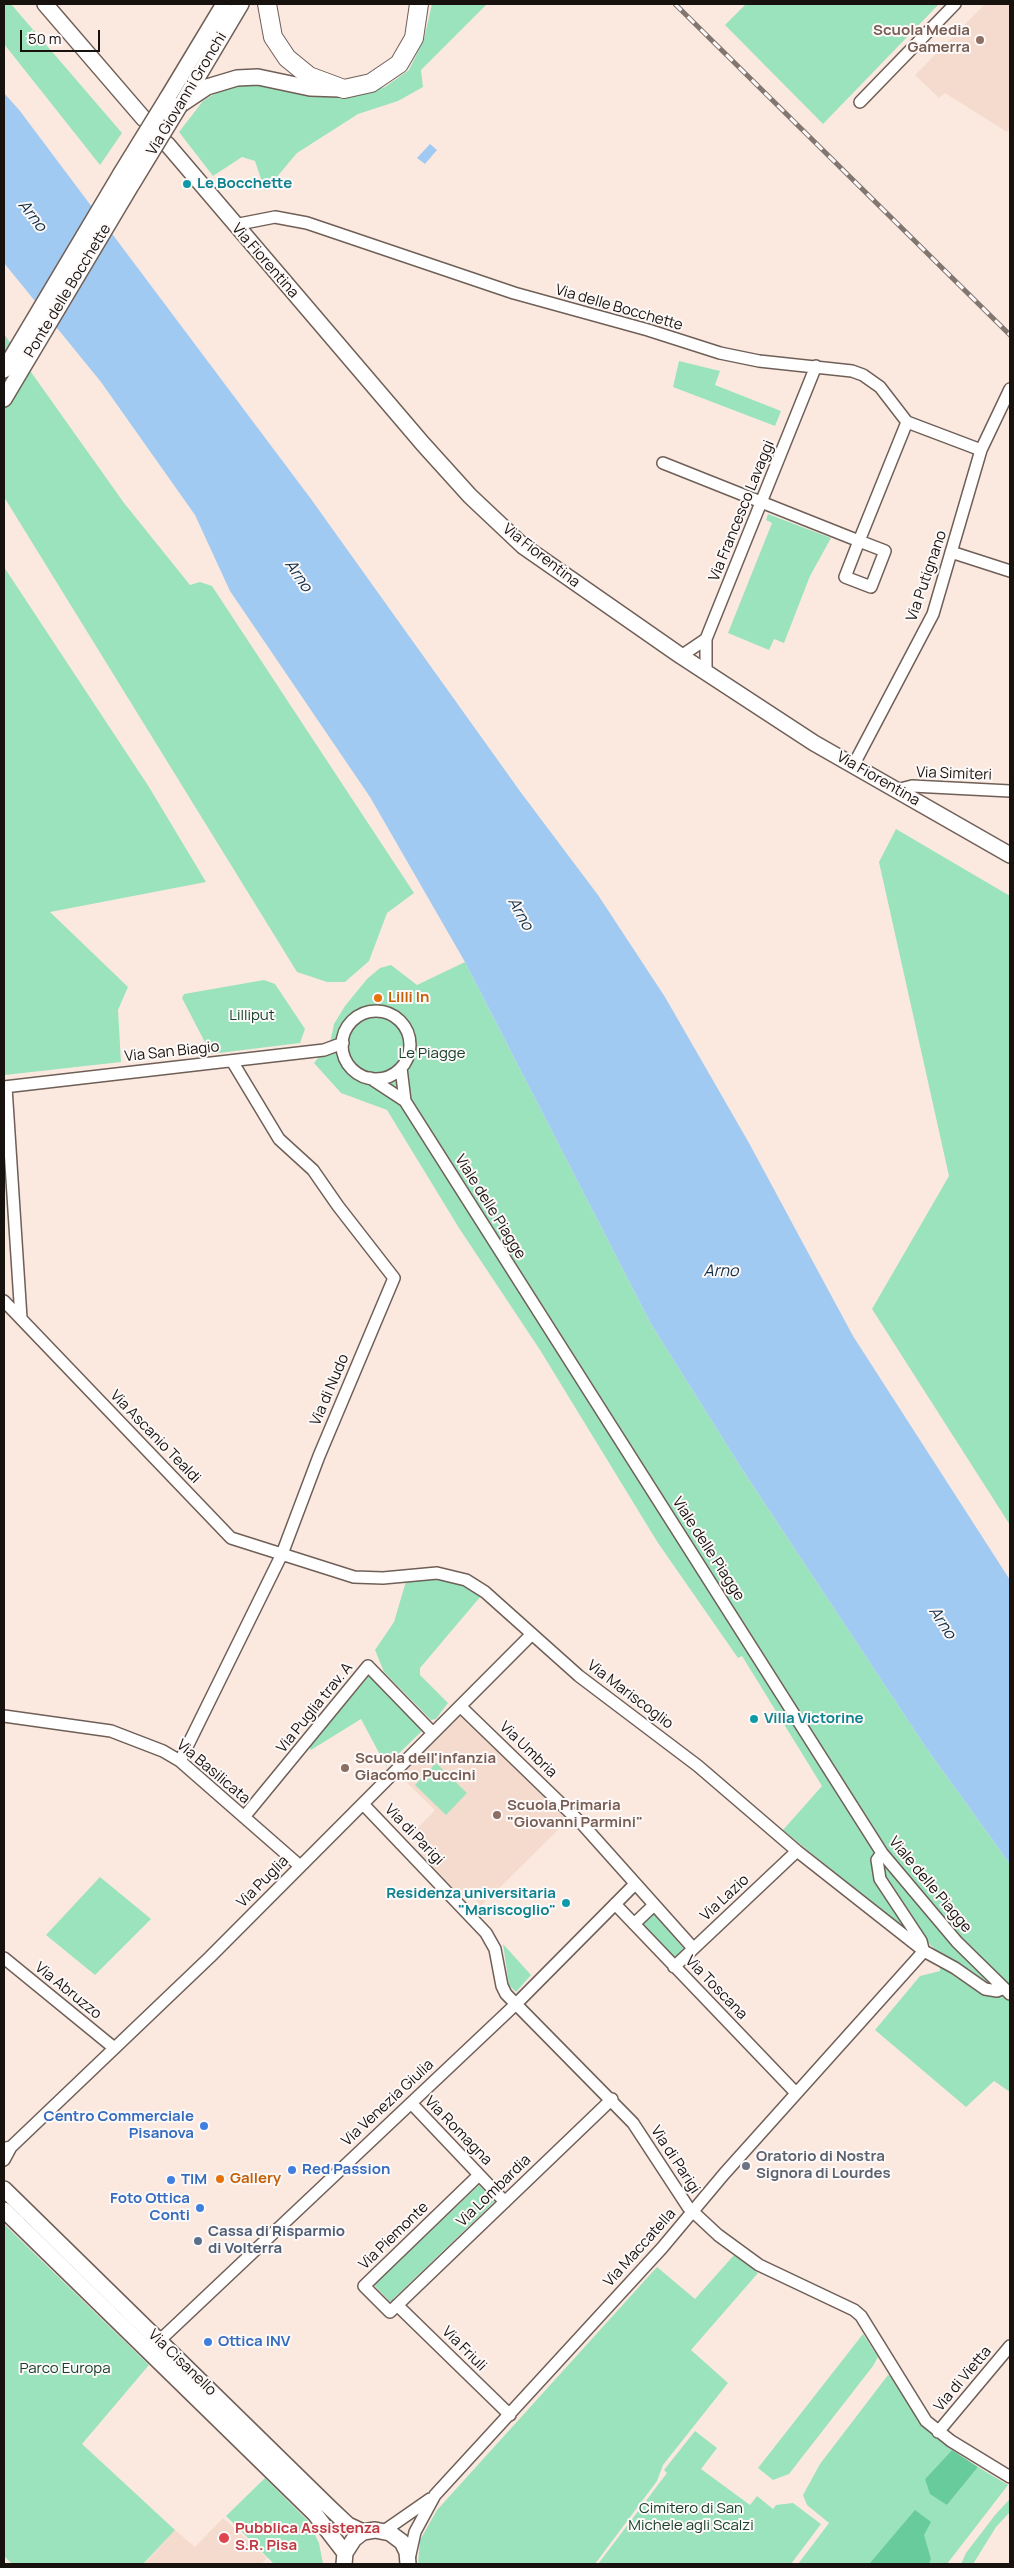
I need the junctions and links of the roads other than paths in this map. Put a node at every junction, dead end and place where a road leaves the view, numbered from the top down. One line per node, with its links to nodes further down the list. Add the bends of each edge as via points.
1 (46, 4): 12 (main road)
2 (217, 4): 8 (main road)
3 (224, 4): 8 (main road, Via Giovanni Gronchi)
4 (241, 4): 11 (main road, Via Giovanni Gronchi)
5 (267, 4): 9 (main road, via 274,37 287,58 302,72)
6 (418, 4): 9 (main road, via 414,38 399,64 371,83)
7 (955, 4): 10 (street)
8 (205, 33): 14 (main road, Via Giovanni Gronchi, bridge)
9 (344, 89): 11 (main road, via 310,88 258,77 236,78 206,87)
10 (860, 102)
11 (180, 105): 14 (main road, Via Giovanni Gronchi, bridge)
12 (144, 119)
13 (166, 144): 15 (main road, Via Fiorentina)
14 (126, 179): 17 (main road, Ponte delle Bocchette); 19 (main road, Ponte delle Bocchette)
15 (234, 224): 16 (street, Via delle Bocchette, via 275,217 307,223 514,293 694,346 759,361); 27 (main road, Via Fiorentina, via 430,451 496,522 551,566)
16 (816, 366): 20 (street, Via delle Bocchette, via 845,370 867,378 883,391); 23 (street, Via Francesco Lavaggi)
17 (4, 370)
18 (1010, 389): 21 (street, Via Putignano)
19 (4, 398)
20 (907, 422): 21 (street); 23 (street, via 859,541)
21 (981, 450): 24 (street, Via Putignano)
22 (664, 464): 23 (street)
23 (762, 502): 26 (street, Via Francesco Lavaggi)
24 (951, 552): 25 (street); 29 (street, Via Putignano, via 928,625)
25 (1010, 570)
26 (706, 640): 27 (street); 28 (street)
27 (681, 656): 28 (main road, Via Fiorentina)
28 (706, 672): 29 (main road, Via Fiorentina)
29 (853, 766): 30 (main road, Via Fiorentina)
30 (896, 790): 31 (street, Via Simiteri, via 912,786); 32 (main road, Via Fiorentina)
31 (1010, 791)
32 (1010, 855)
33 (342, 1043): 34 (street, Via San Biagio, via 324,1050); 35 (street, via 347,1027 360,1015 377,1011 388,1013 402,1023 409,1036 410,1050); 36 (street, via 350,1066)
34 (232, 1061): 37 (street, Via San Biagio); 41 (street, Via di Nudo, via 279,1139 313,1170 394,1278 319,1456)
35 (401, 1068): 36 (street, via 388,1076); 38 (street, Viale delle Piagge)
36 (370, 1078): 38 (street, Viale delle Piagge)
37 (5, 1087): 40 (street)
38 (405, 1100): 50 (street, Viale delle Piagge)
39 (4, 1301): 40 (street, Via Ascanio Tealdi)
40 (21, 1318): 41 (street, Via Ascanio Tealdi, via 228,1536)
41 (282, 1554): 42 (street, Via Mariscoglio, via 354,1577 437,1573 462,1578 484,1592); 46 (street, Via di Nudo)
42 (532, 1634): 43 (street, Via Puglia); 49 (street, Via Mariscoglio, via 579,1676 698,1766)
43 (460, 1706): 45 (street, Via Puglia); 52 (street, Via Umbria, via 564,1806)
44 (4, 1716): 46 (street, Via Basilicata, via 118,1733 163,1750)
45 (433, 1733): 47 (street, Via Puglia); 48 (street, Via Puglia trav. A, via 368,1666)
46 (180, 1761): 48 (street, Via Basilicata)
47 (363, 1804): 51 (street, Via Puglia); 61 (street, Via di Parigi, via 489,1936 502,1986)
48 (244, 1817): 51 (street, Via Basilicata)
49 (797, 1851): 56 (street, Via Lazio); 57 (street, Via Mariscoglio)
50 (882, 1853): 57 (street, via 876,1860 880,1880 921,1941); 60 (street, Viale delle Piagge, via 957,1942)
51 (300, 1866): 62 (street, Via Puglia, via 210,1957)
52 (635, 1884): 53 (street, Via Venezia Giulia); 54 (street, Via Umbria)
53 (615, 1904): 55 (street, Via Toscana); 61 (street, Via Venezia Giulia)
54 (654, 1905): 55 (street); 56 (street, Via Umbria)
55 (634, 1924): 59 (street, Via Toscana)
56 (693, 1948): 59 (street, Via Lazio)
57 (924, 1951): 60 (street, via 985,1989); 63 (street, Via Maccatella)
58 (4, 1958): 62 (street, Via Abruzzo)
59 (674, 1966): 63 (street, Via Toscana)
60 (1007, 1991)
61 (516, 2004): 64 (street, Via di Parigi); 65 (street, Via Venezia Giulia)
62 (113, 2047): 66 (street, Via Puglia)
63 (796, 2093): 72 (street, Via Maccatella)
64 (612, 2099): 70 (street, Via Lombardia); 72 (street, Via di Parigi, via 641,2134)
65 (411, 2103): 68 (street, Via Romagna); 74 (street, Via Venezia Giulia)
66 (7, 2148): 67 (street, Via Puglia)
67 (4, 2160)
68 (480, 2175): 70 (street, Via Romagna); 73 (street, Via Piemonte, via 364,2286 390,2312)
69 (4, 2189): 74 (main road, Via Cisanello)
70 (505, 2202): 73 (street, Via Lombardia)
71 (4, 2210): 82 (main road, Via Cisanello, via 314,2514)
72 (693, 2212): 76 (street, Via Maccatella); 77 (street, Via di Parigi, via 723,2240 759,2265 846,2304 858,2313 923,2417)
73 (397, 2305): 76 (street, Via Friuli)
74 (159, 2341): 81 (main road, Via Cisanello, via 330,2508)
75 (1010, 2346): 77 (street, Via di Vietta)
76 (510, 2415): 79 (street, Via Maccatella)
77 (938, 2432): 78 (street, Via di Parigi)
78 (1010, 2477)
79 (435, 2496): 80 (street, Via Maccatella); 83 (street, Via Maccatella, via 413,2537)
80 (384, 2531): 81 (main road); 83 (main road, via 402,2542)
81 (363, 2532): 82 (main road, via 354,2539)
82 (344, 2560)
83 (408, 2564)

